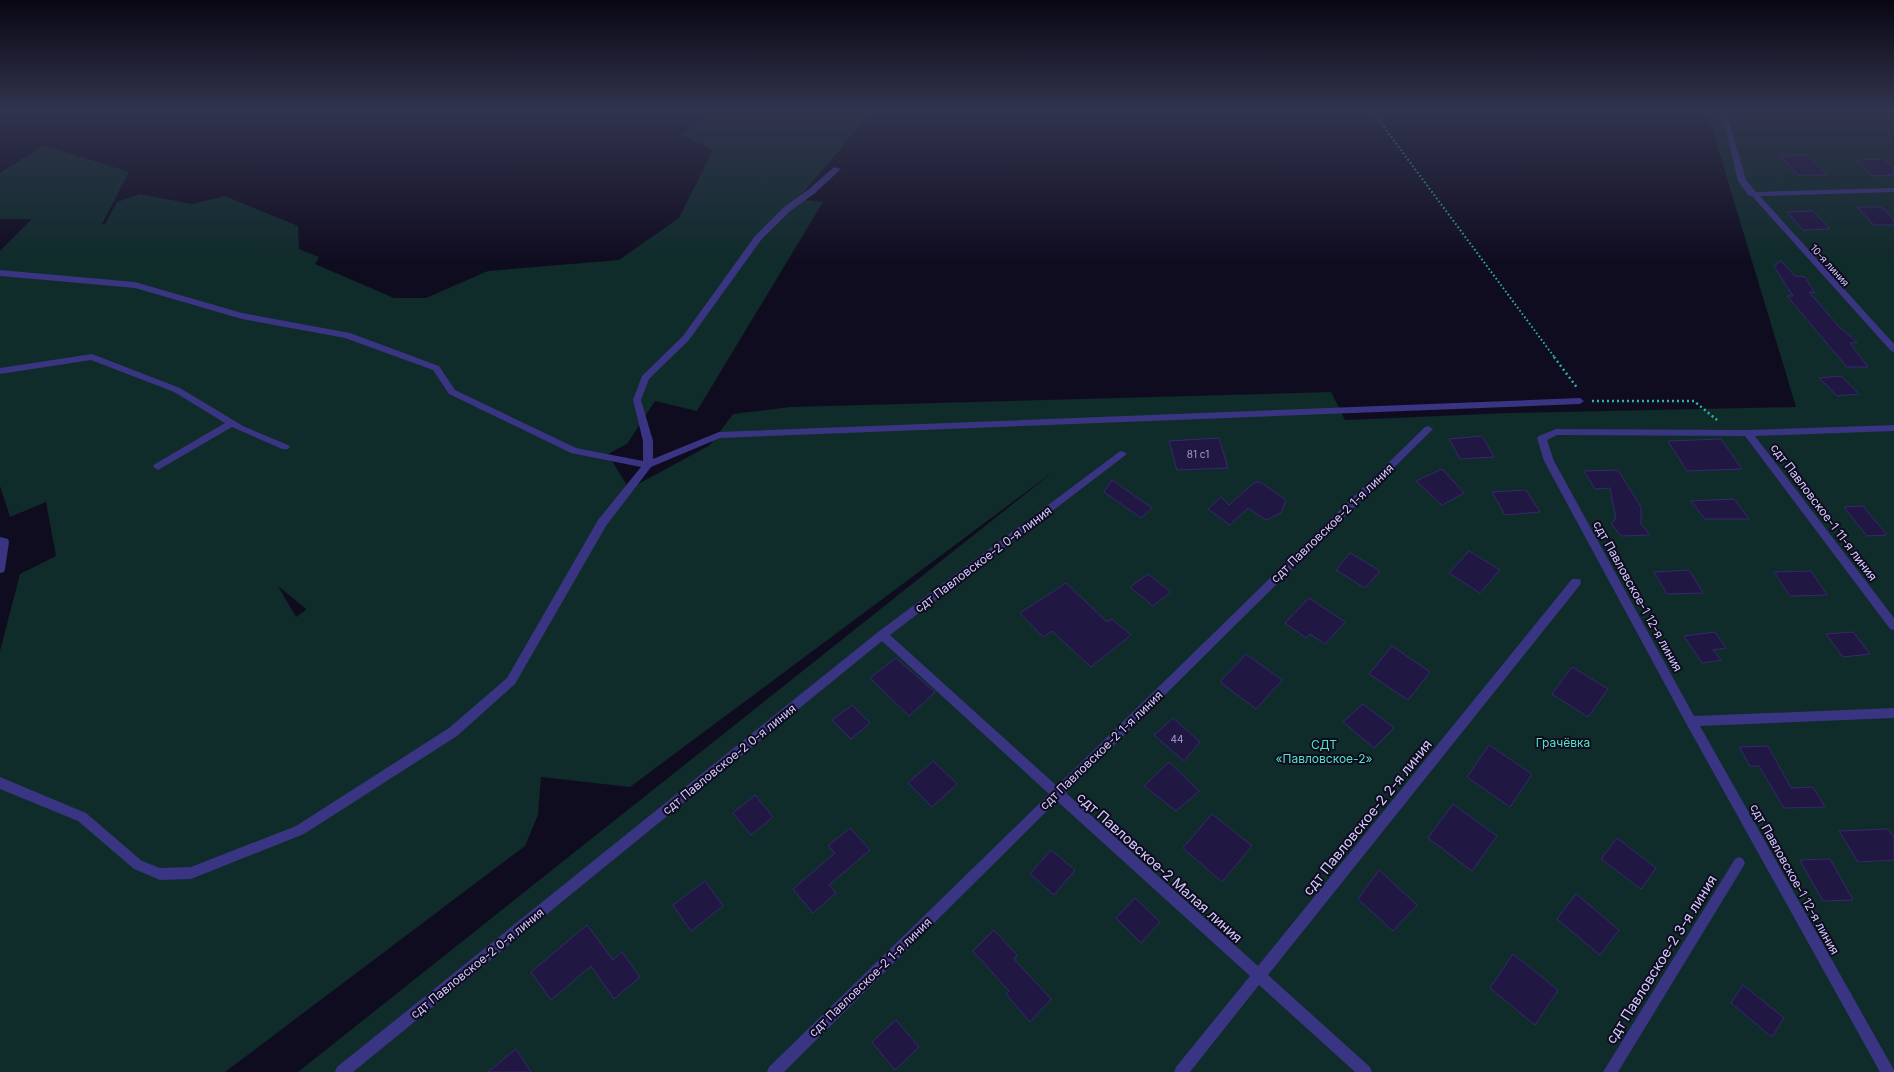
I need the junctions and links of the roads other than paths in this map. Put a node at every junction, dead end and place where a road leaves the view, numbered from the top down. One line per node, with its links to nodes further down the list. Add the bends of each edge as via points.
1 (1737, 161): 4 (street, 10-я линия, via 1742,181)
2 (837, 169): 15 (street, via 786,210 758,238 686,338 646,378 637,400 648,441)
3 (1894, 190): 4 (street)
4 (1752, 194): 6 (street, 10-я линия)
5 (0, 273): 15 (street, via 135,285 242,316 347,335 436,368 452,392 574,451)
6 (1894, 349)
7 (0, 371): 9 (street, via 92,357 177,390)
8 (1580, 401): 15 (street, via 719,435)
9 (232, 423): 13 (street); 16 (street)
10 (1894, 428): 12 (street, сдт Павловское-1 12-я линия)
11 (1428, 429): 25 (street, сдт Павловское-2 1-я линия)
12 (1748, 433): 20 (street, сдт Павловское-1 11-я линия); 23 (street, сдт Павловское-1 12-я линия, via 1556,432 1542,438 1549,461)
13 (285, 447)
14 (1122, 454): 21 (street, сдт Павловское-2 0-я линия)
15 (648, 465): 24 (street, via 602,523 511,681 453,732 300,830 192,873 160,874 138,865 82,817)
16 (158, 466)
17 (0, 541): 18 (street, via 4,542)
18 (0, 569)
19 (1576, 582): 27 (street, сдт Павловское-2 2-я линия)
20 (1894, 626)
21 (882, 635): 25 (street, сдт Павловское-2 Малая линия); 28 (street, сдт Павловское-2 0-я линия)
22 (1894, 713): 23 (street)
23 (1691, 721): 33 (street, сдт Павловское-1 12-я линия)
24 (0, 783)
25 (1056, 794): 27 (street, сдт Павловское-2 Малая линия); 29 (street, сдт Павловское-2 1-я линия)
26 (1739, 863): 32 (street, сдт Павловское-2 3-я линия)
27 (1258, 976): 30 (street, сдт Павловское-2 2-я линия); 31 (street, сдт Павловское-2 Малая линия)
28 (342, 1072)
29 (774, 1072)
30 (1181, 1072)
31 (1365, 1072)
32 (1610, 1072)
33 (1888, 1072)

